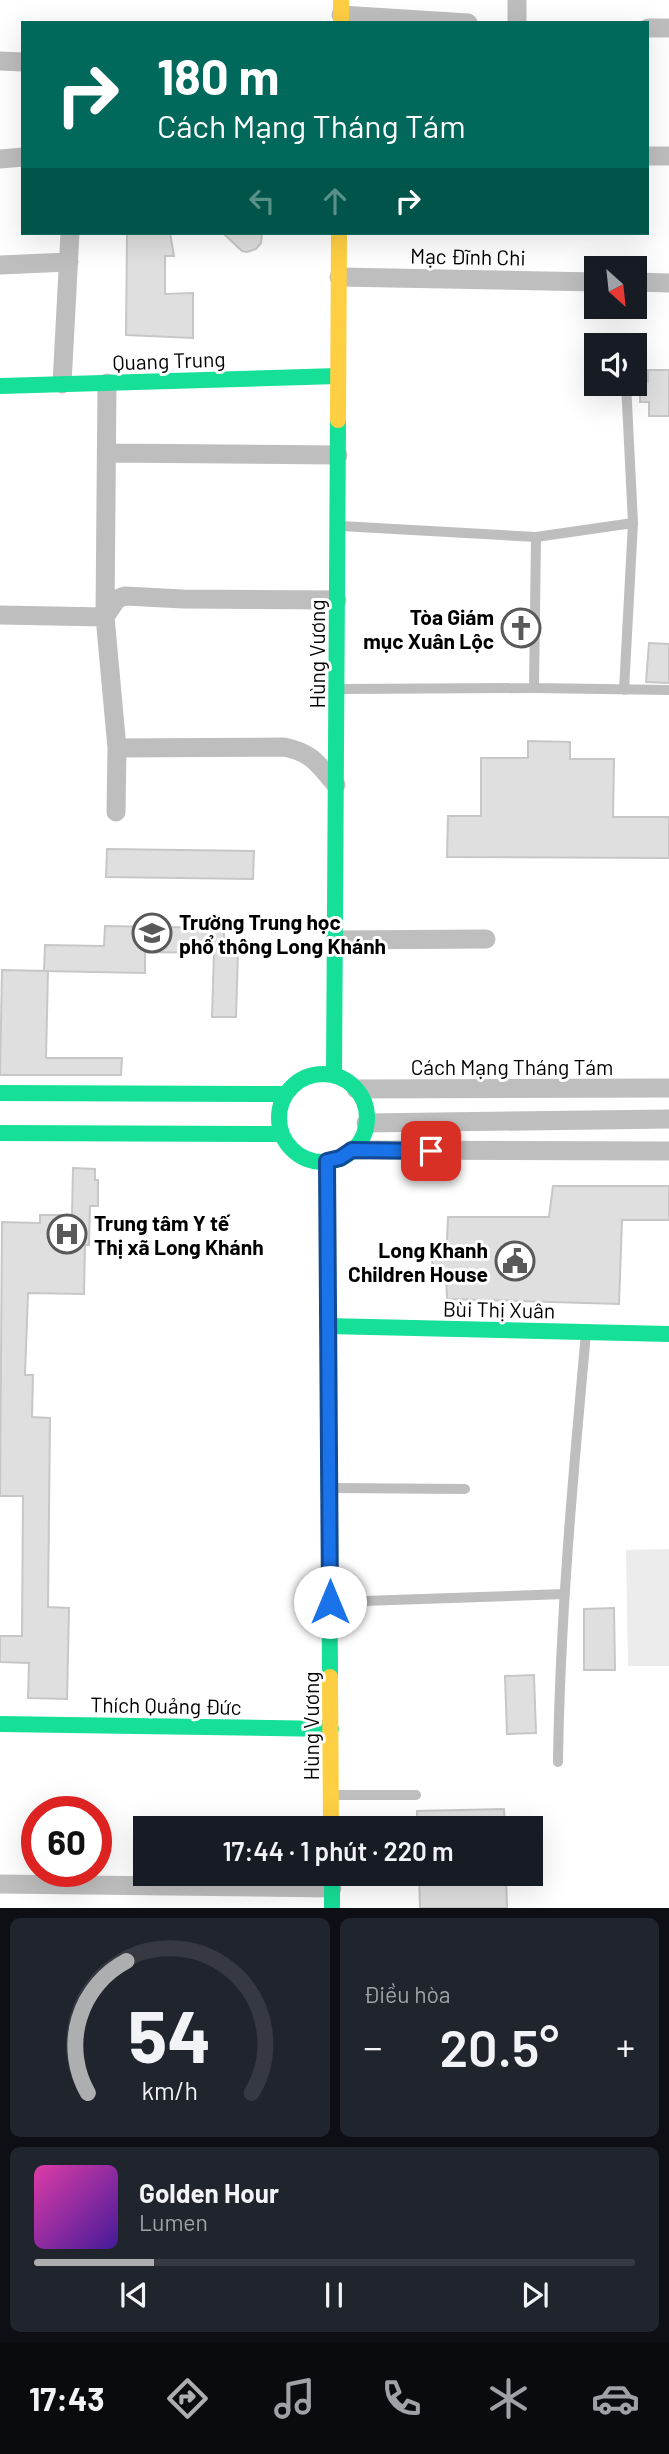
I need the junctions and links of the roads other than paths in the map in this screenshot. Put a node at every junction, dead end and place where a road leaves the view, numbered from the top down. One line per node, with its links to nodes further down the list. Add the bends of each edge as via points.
1 (517, 0): 4 (street)
2 (341, 13): 3 (street)
3 (443, 21)
4 (517, 21)
5 (649, 28): 6 (street)
6 (669, 28)
7 (0, 61): 8 (street)
8 (21, 62)
9 (649, 156): 10 (street)
10 (669, 156)
11 (21, 157): 12 (street)
12 (0, 159)
13 (70, 235): 15 (street)
14 (339, 235): 17 (main road, Hùng Vương)
15 (69, 262): 16 (street); 23 (street)
16 (0, 265)
17 (339, 277): 18 (street, Mạc Đĩnh Chi); 21 (main road, Hùng Vương)
18 (584, 282)
19 (648, 282): 20 (street)
20 (669, 283)
21 (338, 376): 22 (main road, Quang Trung); 27 (main road, Hùng Vương)
22 (107, 383): 23 (main road, Quang Trung); 26 (street)
23 (62, 384): 24 (main road, Quang Trung)
24 (0, 386)
25 (627, 396): 28 (lane)
26 (107, 453): 27 (street); 33 (street)
27 (338, 455): 29 (main road, Hùng Vương)
28 (633, 523): 30 (lane); 36 (lane)
29 (337, 525): 30 (lane); 31 (main road, Hùng Vương)
30 (536, 537): 34 (lane)
31 (337, 600): 33 (street, via 125,596 117,599); 35 (main road, Hùng Vương)
32 (0, 615): 33 (street)
33 (105, 617): 38 (street)
34 (534, 688): 35 (lane); 36 (lane)
35 (336, 689): 39 (main road, Hùng Vương)
36 (624, 690): 37 (lane)
37 (669, 690)
38 (117, 748): 39 (street, via 285,747 303,751); 40 (street)
39 (336, 785): 42 (main road, Hùng Vương)
40 (116, 812)
41 (486, 939): 42 (street)
42 (335, 940): 43 (main road, Hùng Vương)
43 (334, 1075): 45 (main road); 47 (main road, via 316,1074 298,1081)
44 (669, 1088): 45 (street, Cách Mạng Tháng Tám)
45 (356, 1089): 49 (main road)
46 (0, 1093): 47 (main road)
47 (285, 1094): 51 (main road, via 278,1113)
48 (669, 1119): 49 (street)
49 (366, 1123): 52 (main road)
50 (0, 1133): 51 (main road)
51 (281, 1134): 54 (main road, via 292,1149 308,1159)
52 (352, 1150): 53 (street); 54 (main road)
53 (669, 1151)
54 (327, 1161): 55 (main road, Hùng Vương)
55 (327, 1326): 56 (main road, Bùi Thị Xuân); 58 (main road, Hùng Vương)
56 (586, 1332): 57 (main road, Bùi Thị Xuân); 60 (lane)
57 (669, 1334)
58 (329, 1488): 59 (lane); 61 (main road, Hùng Vương)
59 (465, 1489)
60 (564, 1594): 61 (lane); 64 (lane)
61 (330, 1602): 63 (main road, Hùng Vương)
62 (0, 1724): 63 (main road, Thích Quảng Đức)
63 (331, 1729): 65 (main road, Hùng Vương)
64 (558, 1762)
65 (331, 1795): 66 (lane); 67 (main road, Hùng Vương)
66 (416, 1795)
67 (331, 1816)
68 (133, 1883): 69 (street)
69 (0, 1884)
70 (332, 1886): 71 (main road)
71 (332, 1908)

